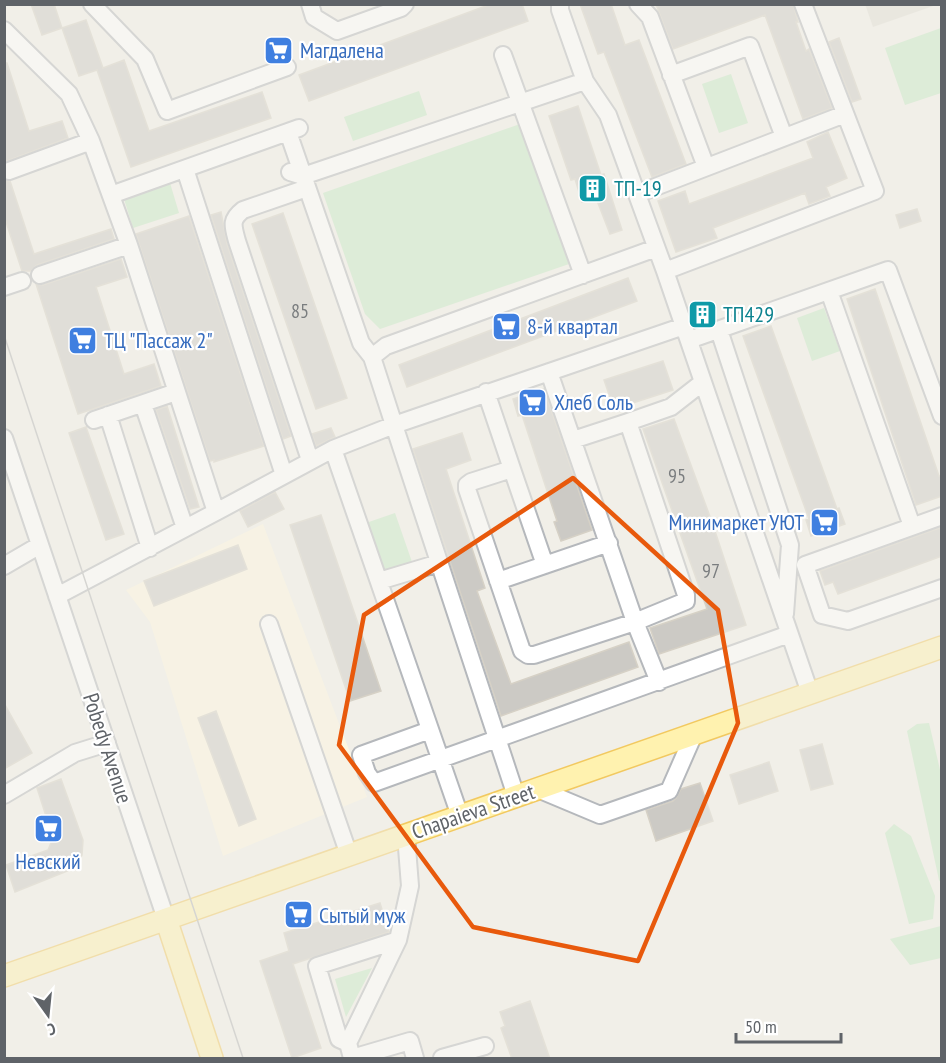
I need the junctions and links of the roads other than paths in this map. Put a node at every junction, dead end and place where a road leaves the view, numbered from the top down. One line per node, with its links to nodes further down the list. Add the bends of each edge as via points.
1 (92, 4): 9 (street, via 145,59 167,111)
2 (310, 4): 3 (street, via 314,17 337,31)
3 (405, 4)
4 (560, 4): 11 (street)
5 (638, 4): 10 (street, via 650,17)
6 (803, 4): 13 (street)
7 (4, 30): 15 (street, via 69,93)
8 (503, 55): 12 (street)
9 (287, 67)
10 (671, 75): 14 (street, via 750,46); 16 (street)
11 (585, 81): 12 (street); 20 (street, via 608,115)
12 (520, 103): 19 (street); 26 (street)
13 (845, 114): 14 (street); 24 (street, via 875,191)
14 (784, 137): 16 (street)
15 (91, 141): 18 (street); 21 (street)
16 (706, 167): 20 (street)
17 (185, 169): 19 (street, via 294,130); 21 (street); 46 (street)
18 (9, 171)
19 (300, 179): 32 (street, via 361,343); 44 (street, via 243,210 235,216 233,224)
20 (637, 194): 23 (street)
21 (111, 195): 22 (street)
22 (129, 245): 25 (street); 35 (street)
23 (657, 248): 24 (street); 26 (street)
24 (665, 271): 31 (street)
25 (40, 275)
26 (583, 275): 32 (street, via 386,346)
27 (22, 281): 28 (street)
28 (4, 287)
29 (829, 291): 30 (street); 38 (street, via 888,270); 49 (street)
30 (719, 330): 31 (street); 63 (street, via 790,545)
31 (687, 333): 33 (street); 34 (street)
32 (372, 357): 40 (street)
33 (549, 372): 36 (street); 42 (street)
34 (703, 382): 39 (street, via 671,407); 63 (street)
35 (176, 392): 37 (street); 47 (street)
36 (486, 392): 40 (street); 45 (street)
37 (143, 404): 50 (street); 53 (street, via 101,418)
38 (942, 416)
39 (627, 422): 42 (street); 61 (street, via 686,595 682,604)
40 (394, 425): 43 (street); 54 (street)
41 (4, 438): 52 (street, Pobedy Avenue)
42 (573, 440): 51 (street)
43 (333, 449): 44 (street); 57 (street)
44 (310, 460): 46 (street)
45 (512, 469): 55 (street); 58 (street, via 467,485)
46 (284, 475): 47 (street)
47 (216, 512): 50 (street)
48 (942, 516): 49 (street)
49 (912, 526): 59 (street, via 805,565 822,615 848,621)
50 (185, 528): 53 (street)
51 (609, 543): 55 (street); 61 (street)
52 (40, 545): 56 (street); 60 (street, Pobedy Avenue)
53 (150, 548): 60 (street)
54 (439, 563): 57 (street); 69 (street)
55 (545, 565): 58 (street)
56 (4, 566)
57 (379, 581): 67 (street)
58 (498, 581): 61 (street, via 522,651 528,655)
59 (942, 588)
60 (57, 596): 70 (street, Pobedy Avenue)
61 (635, 622): 65 (street)
62 (269, 624): 77 (street)
63 (787, 628): 65 (street); 66 (street)
64 (942, 647): 66 (main road, Chapaieva Street)
65 (659, 682): 69 (street)
66 (810, 693): 68 (main road, Chapaieva Street)
67 (430, 729): 71 (street); 71 (street, via 361,755 374,783)
68 (694, 734): 72 (main road, Chapaieva Street); 72 (street, via 669,791 600,815)
69 (497, 739): 71 (street); 74 (street)
70 (107, 743): 73 (street, via 75,753); 78 (street, Pobedy Avenue)
71 (439, 758): 75 (street)
72 (538, 789): 74 (main road, Chapaieva Street)
73 (4, 795)
74 (516, 796): 75 (main road, Chapaieva Street)
75 (460, 816): 76 (main road, Chapaieva Street)
76 (406, 835): 77 (main road, Chapaieva Street); 79 (street, via 410,886)
77 (349, 855): 78 (main road, Chapaieva Street)
78 (165, 919): 80 (main road, Chapaieva Street); 83 (main road, Pobedy Avenue)
79 (398, 940): 82 (street); 82 (street, via 316,966 339,1039)
80 (4, 976)
81 (485, 1046): 85 (street)
82 (350, 1053): 84 (street, via 410,1041)
83 (213, 1059)
84 (415, 1059)
85 (442, 1059)

